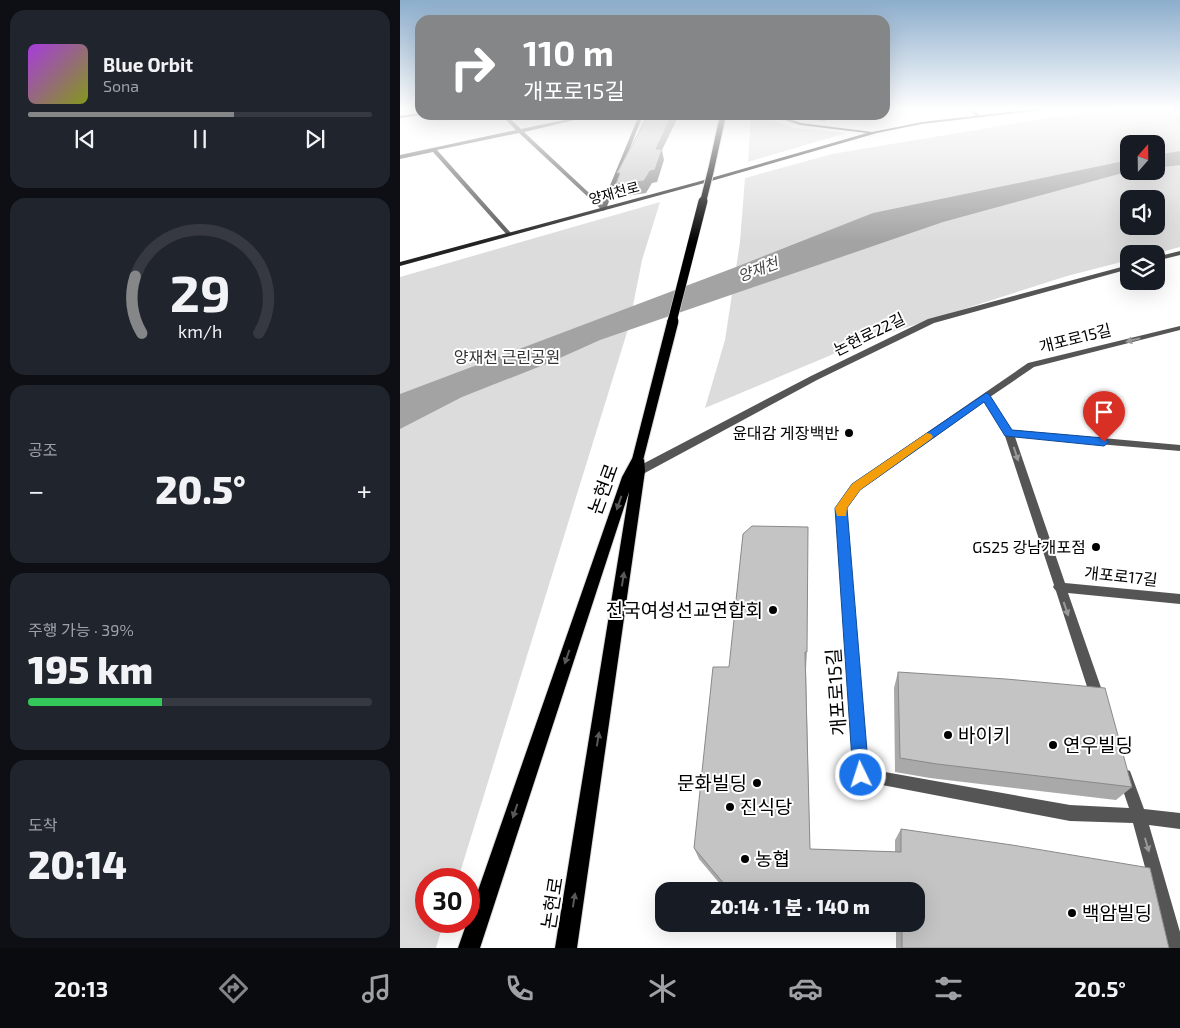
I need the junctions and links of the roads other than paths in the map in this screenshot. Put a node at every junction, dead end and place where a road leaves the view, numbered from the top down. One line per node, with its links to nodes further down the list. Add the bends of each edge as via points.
1 (418, 153): 7 (street)
2 (437, 153): 9 (street)
3 (544, 153): 8 (street)
4 (626, 153): 8 (street)
5 (715, 153): 18 (main road, bridge)
6 (801, 153): 8 (street, 양재천로)
7 (400, 157)
8 (603, 209): 9 (street, 양재천로)
9 (509, 234): 12 (street, 양재천로)
10 (1180, 252): 11 (street)
11 (1165, 256)
12 (400, 264)
13 (1120, 268): 18 (street, 논현로22길, via 930,321)
14 (1180, 328): 15 (street, 개포로15길, one-way to 15, via 1031,365)
15 (986, 396): 16 (street); 23 (street, 개포로15길, via 856,487 841,508 861,775 1070,813)
16 (1009, 433): 17 (street); 19 (street, one-way to 19)
17 (1180, 448)
18 (638, 465): 25 (main road, 논현로, one-way to 25, via 625,486); 26 (main road, 논현로, one-way to 18)
19 (1059, 587): 20 (street, 개포로17길); 21 (street, one-way to 21)
20 (1180, 599)
21 (1104, 715)
22 (1120, 761): 23 (street)
23 (1139, 816): 24 (street); 27 (street, one-way to 27)
24 (1180, 822)
25 (469, 948)
26 (566, 948)
27 (1176, 948)

